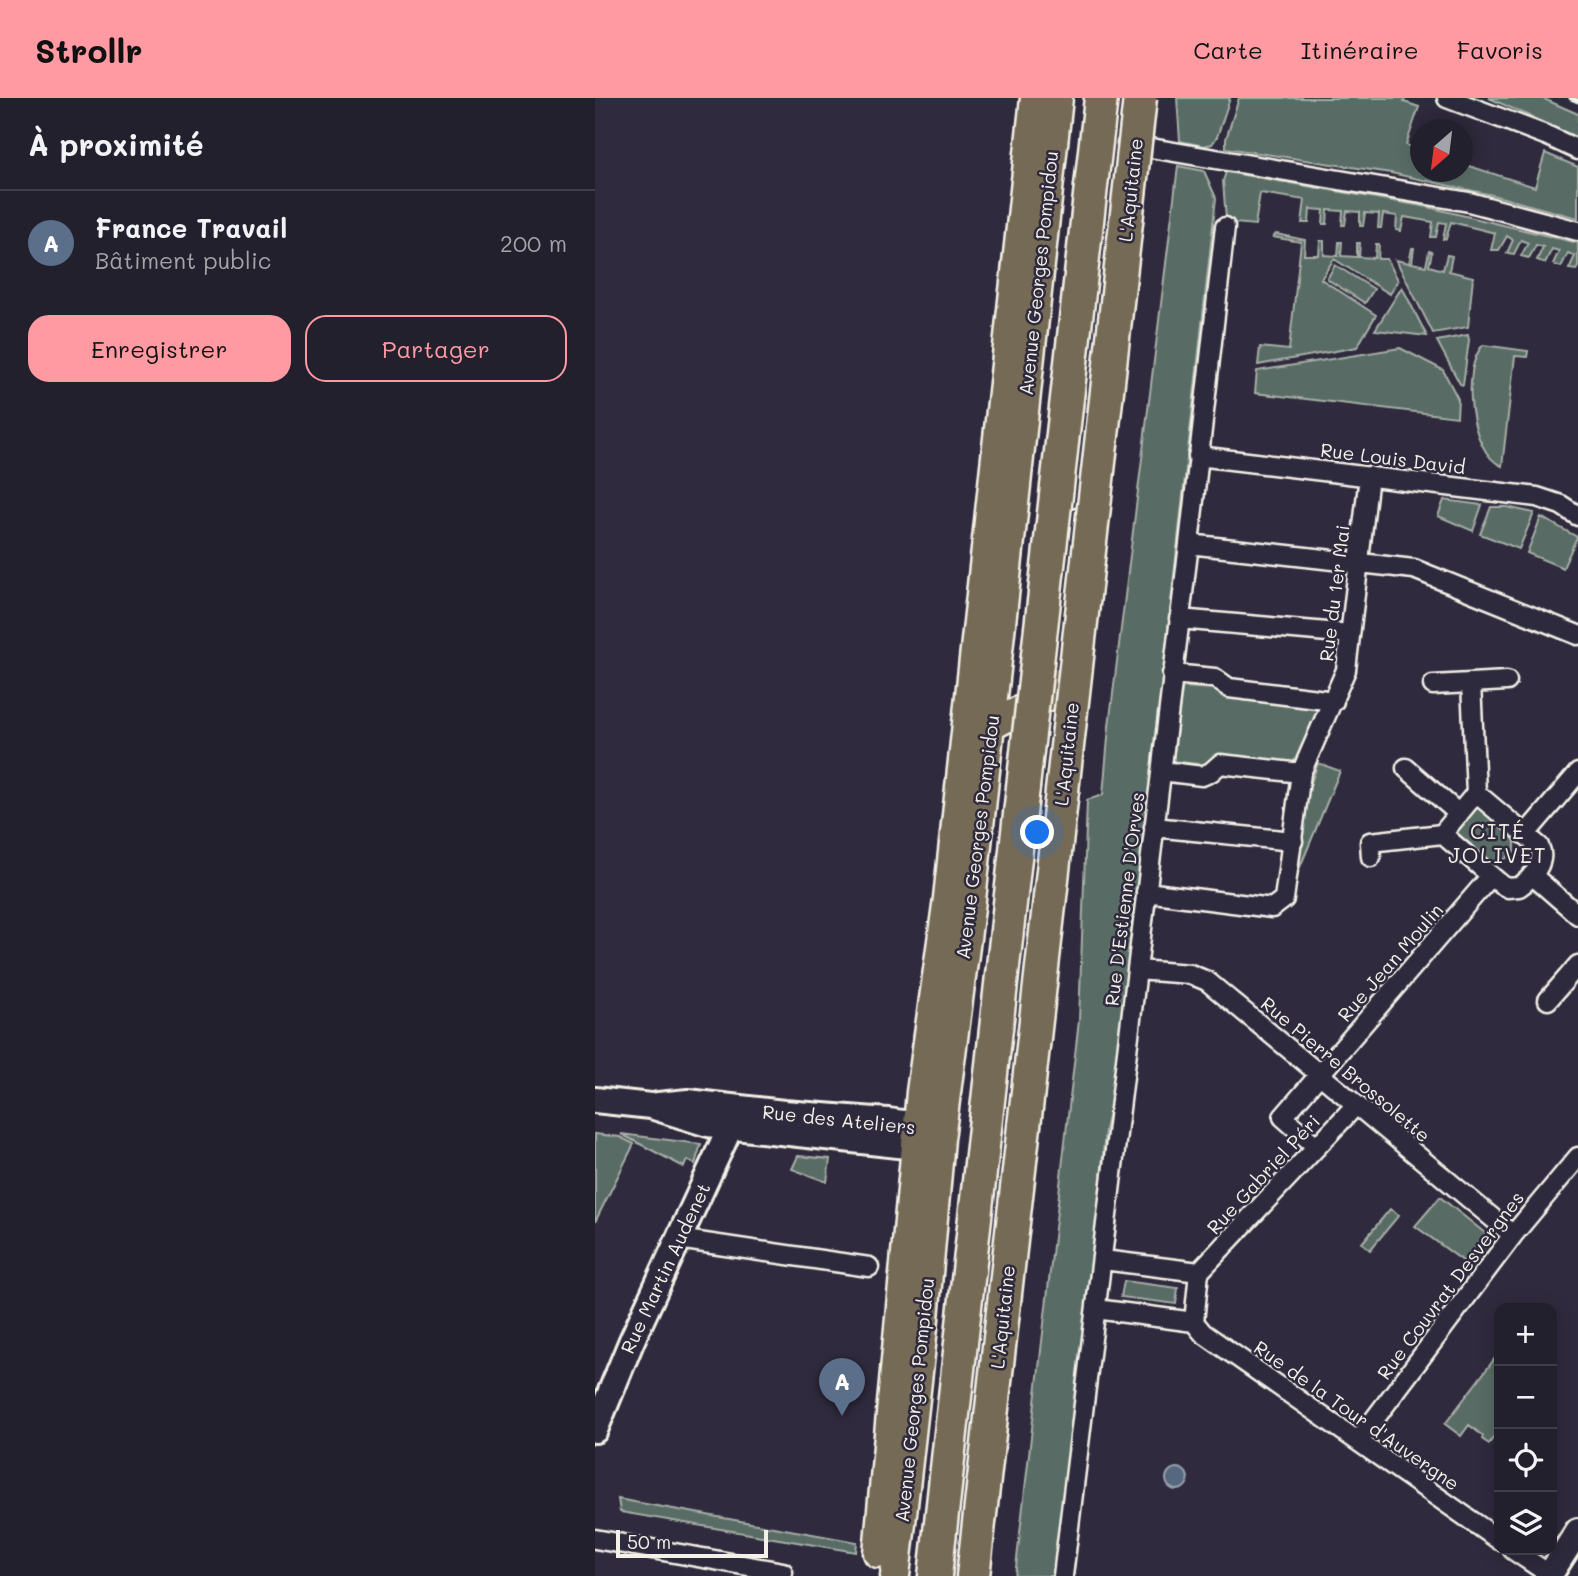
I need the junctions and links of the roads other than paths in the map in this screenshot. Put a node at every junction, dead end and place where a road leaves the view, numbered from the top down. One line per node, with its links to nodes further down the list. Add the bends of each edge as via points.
1 (1035, 98): 11 (main road, Avenue Georges Pompidou)
2 (1058, 98): 11 (main road, Avenue Georges Pompidou)
3 (1101, 98): 68 (highway, L'Aquitaine, bridge)
4 (1127, 98): 7 (street)
5 (1140, 98): 69 (highway, L'Aquitaine, bridge)
6 (1447, 98): 8 (street)
7 (1123, 143): 10 (street, via 1436,196); 22 (street)
8 (1578, 150)
9 (1225, 227): 12 (street, Rue D'Estienne D'Orves)
10 (1578, 231)
11 (1017, 359): 26 (main road, Avenue Georges Pompidou); 49 (main road, Avenue Georges Pompidou, via 948,898)
12 (1198, 457): 13 (street, Rue Louis David); 15 (street, Rue D'Estienne D'Orves)
13 (1369, 476): 14 (street, Rue Louis David, via 1537,497); 16 (street, Rue du 1er Mai)
14 (1578, 516)
15 (1189, 544): 16 (street); 17 (street, Rue D'Estienne D'Orves)
16 (1359, 564): 18 (street, Rue du 1er Mai); 19 (street, via 1423,571)
17 (1179, 619): 18 (street); 20 (street, Rue D'Estienne D'Orves)
18 (1350, 635): 25 (street, Rue du 1er Mai, via 1346,670)
19 (1578, 635)
20 (1173, 674): 25 (street, via 1215,678 1229,688); 28 (street, Rue D'Estienne D'Orves)
21 (1507, 681): 23 (street)
22 (1057, 683): 26 (main road, via 1046,697)
23 (1471, 683): 24 (street); 31 (street)
24 (1433, 685)
25 (1334, 701): 29 (street, Rue du 1er Mai)
26 (990, 726): 49 (main road, Avenue Georges Pompidou, via 971,900)
27 (1406, 768): 32 (street)
28 (1161, 771): 29 (street, via 1202,776 1220,764); 33 (street, Rue D'Estienne D'Orves)
29 (1301, 773): 36 (street, Rue du 1er Mai)
30 (1578, 773): 35 (street)
31 (1476, 793): 32 (street); 35 (street)
32 (1459, 814): 34 (street)
33 (1154, 827): 36 (street); 40 (street, Rue D'Estienne D'Orves)
34 (1442, 834): 37 (street); 39 (street)
35 (1525, 835): 38 (street, via 1542,852)
36 (1293, 841): 40 (street, Rue du 1er Mai, via 1286,894 1272,908)
37 (1370, 843)
38 (1532, 875): 39 (street, via 1514,888); 41 (street)
39 (1491, 876): 45 (street, Rue Jean Moulin)
40 (1146, 892): 43 (street, Rue D'Estienne D'Orves)
41 (1578, 915)
42 (1578, 965): 44 (street)
43 (1137, 970): 45 (street, Rue Pierre Brossolette, via 1202,978); 54 (street, Rue D'Estienne D'Orves)
44 (1548, 1000)
45 (1320, 1074): 47 (street, Rue Pierre Brossolette); 50 (street, Rue Jean Moulin, via 1283,1117)
46 (595, 1100): 48 (street, Rue des Ateliers, via 650,1106 688,1101)
47 (1356, 1105): 50 (street, Rue Gabriel Péri); 52 (street, Rue Pierre Brossolette)
48 (734, 1117): 49 (street, Rue des Ateliers); 53 (street, Rue Martin Audenet)
49 (925, 1137): 66 (main road, Avenue Georges Pompidou); 67 (main road, Avenue Georges Pompidou, via 924,1319)
50 (1317, 1147): 56 (street, Rue Gabriel Péri)
51 (1578, 1157): 52 (street, Rue Couvrat Desvergnes)
52 (1513, 1235): 60 (street, Rue Couvrat Desvergnes)
53 (678, 1239): 55 (street); 59 (street, Rue Martin Audenet)
54 (1103, 1260): 56 (street); 57 (street, Rue D'Estienne D'Orves)
55 (869, 1267)
56 (1199, 1272): 58 (street)
57 (1097, 1309): 58 (street); 70 (street, Rue D'Estienne D'Orves)
58 (1194, 1322): 60 (street, Rue de la Tour d'Auvergne, via 1203,1333)
59 (595, 1430)
60 (1358, 1441): 62 (street, Rue de la Tour d'Auvergne)
61 (1578, 1531): 71 (street)
62 (1494, 1536)
63 (595, 1539): 65 (street, via 783,1572)
64 (1520, 1555): 71 (street)
65 (782, 1576)
66 (876, 1576)
67 (895, 1576)
68 (935, 1576)
69 (973, 1576)
70 (1063, 1576)
71 (1551, 1576)

